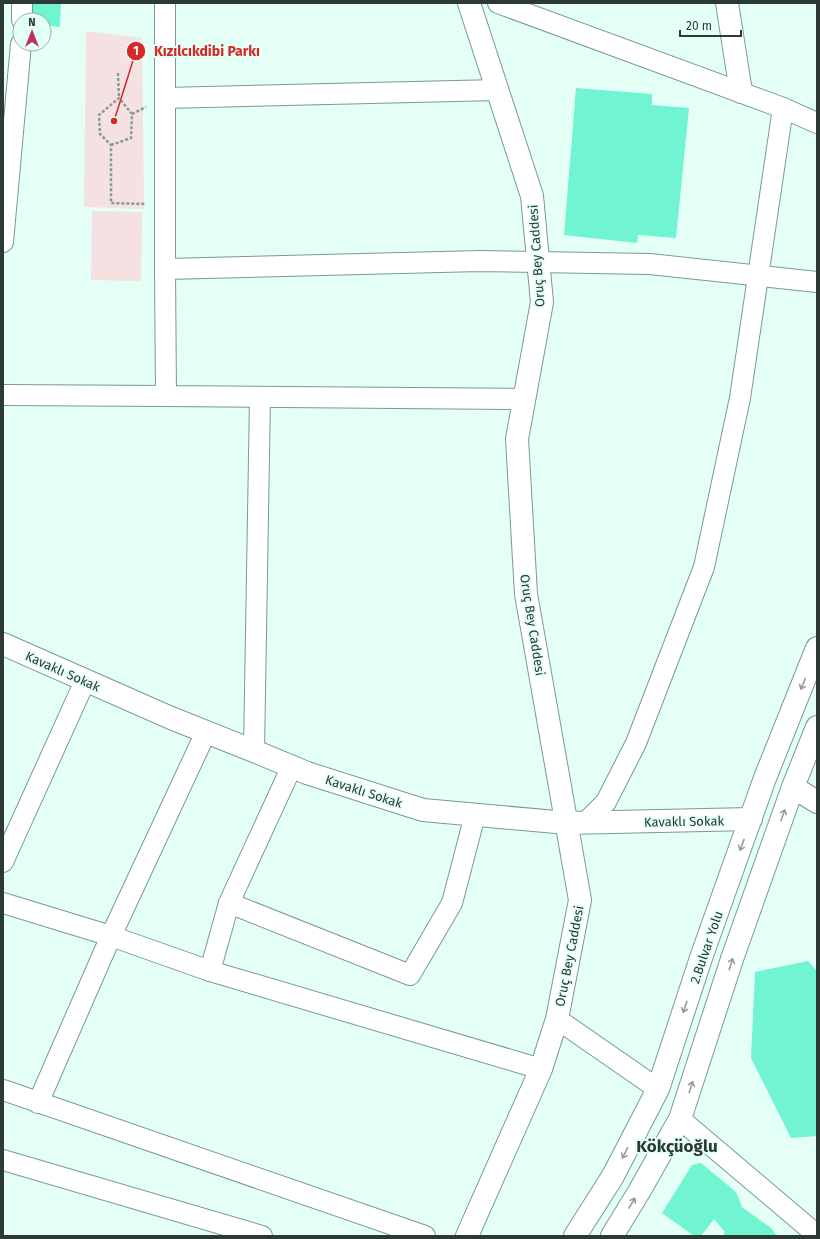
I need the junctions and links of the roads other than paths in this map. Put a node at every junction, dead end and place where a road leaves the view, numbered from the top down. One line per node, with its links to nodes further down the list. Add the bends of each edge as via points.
1 (165, 3): 9 (street)
2 (468, 3): 7 (main road, Oruç Bey Caddesi)
3 (498, 3): 5 (street)
4 (727, 3): 8 (main road)
5 (533, 9): 8 (street)
6 (15, 52): 12 (street)
7 (498, 90): 9 (street); 13 (main road, Oruç Bey Caddesi, via 532,196)
8 (741, 92): 10 (street)
9 (165, 98): 14 (street)
10 (783, 108): 11 (street); 15 (street)
11 (817, 123)
12 (3, 242)
13 (539, 262): 14 (street, via 480,261); 15 (street, via 650,264); 20 (main road, Oruç Bey Caddesi, via 542,302)
14 (165, 269): 18 (street)
15 (759, 276): 16 (street); 32 (street, via 740,398 704,567 636,743 606,802)
16 (817, 282)
17 (3, 395): 18 (street)
18 (166, 396): 19 (street)
19 (260, 397): 20 (street); 26 (street)
20 (525, 399): 32 (main road, Oruç Bey Caddesi, via 518,439 526,594)
21 (3, 644): 23 (main road, Kavaklı Sokak)
22 (817, 648): 31 (main road, 2.Bulvar Yolu, one-way to 31)
23 (86, 681): 25 (main road, Kavaklı Sokak); 33 (street)
24 (817, 727): 28 (main road)
25 (206, 732): 26 (main road, Kavaklı Sokak); 36 (street)
26 (254, 751): 27 (main road, Kavaklı Sokak)
27 (292, 766): 30 (main road, Kavaklı Sokak, via 423,810); 35 (street)
28 (793, 787): 29 (main road); 43 (main road, one-way to 28, via 732,959)
29 (817, 802)
30 (475, 815): 32 (main road, Kavaklı Sokak); 35 (street, via 452,903 410,975)
31 (751, 819): 32 (main road, Kavaklı Sokak); 40 (main road, 2.Bulvar Yolu, one-way to 40, via 702,955)
32 (576, 823): 38 (main road, Oruç Bey Caddesi, via 580,900)
33 (3, 862)
34 (3, 903): 36 (street)
35 (230, 903): 37 (street)
36 (111, 936): 37 (street); 42 (street)
37 (210, 971): 39 (street)
38 (557, 1019): 39 (main road, Oruç Bey Caddesi); 40 (street)
39 (541, 1069): 48 (main road, Oruç Bey Caddesi)
40 (658, 1089): 49 (main road, 2.Bulvar Yolu, one-way to 49, via 613,1176)
41 (3, 1090): 42 (street)
42 (38, 1103): 47 (street)
43 (680, 1119): 45 (street); 50 (main road, one-way to 43)
44 (3, 1160): 46 (street)
45 (807, 1231)
46 (262, 1236)
47 (425, 1236)
48 (467, 1236)
49 (575, 1236)
50 (612, 1236)

